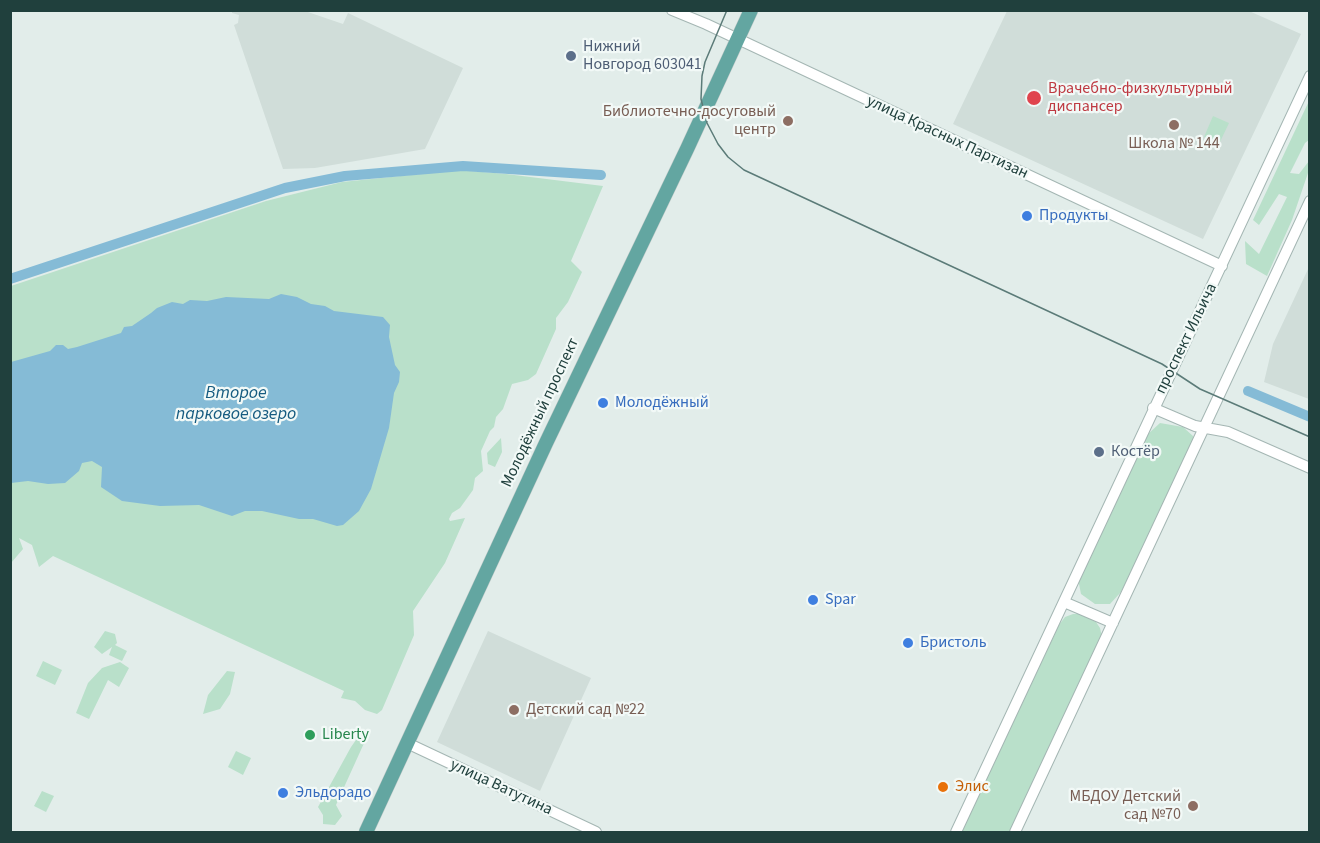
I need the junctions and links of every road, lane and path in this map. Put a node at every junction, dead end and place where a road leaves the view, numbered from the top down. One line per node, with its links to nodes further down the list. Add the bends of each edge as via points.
1 (672, 10): 3 (street, улица Красных Партизан)
2 (752, 10): 3 (main road, Молодёжный проспект)
3 (738, 39): 6 (street, улица Красных Партизан); 12 (main road, Молодёжный проспект)
4 (1310, 76): 6 (street, проспект Ильича)
5 (1310, 201): 8 (street)
6 (1222, 266): 7 (street, проспект Ильича)
7 (1153, 408): 8 (street, via 1195,426); 10 (street, проспект Ильича)
8 (1206, 426): 9 (street); 11 (street)
9 (1310, 468)
10 (1064, 602): 11 (street); 15 (street, проспект Ильича)
11 (1113, 623): 16 (street)
12 (407, 743): 13 (main road, Молодёжный проспект); 14 (street, улица Ватутина)
13 (366, 832)
14 (596, 832)
15 (956, 832)
16 (1015, 832)

